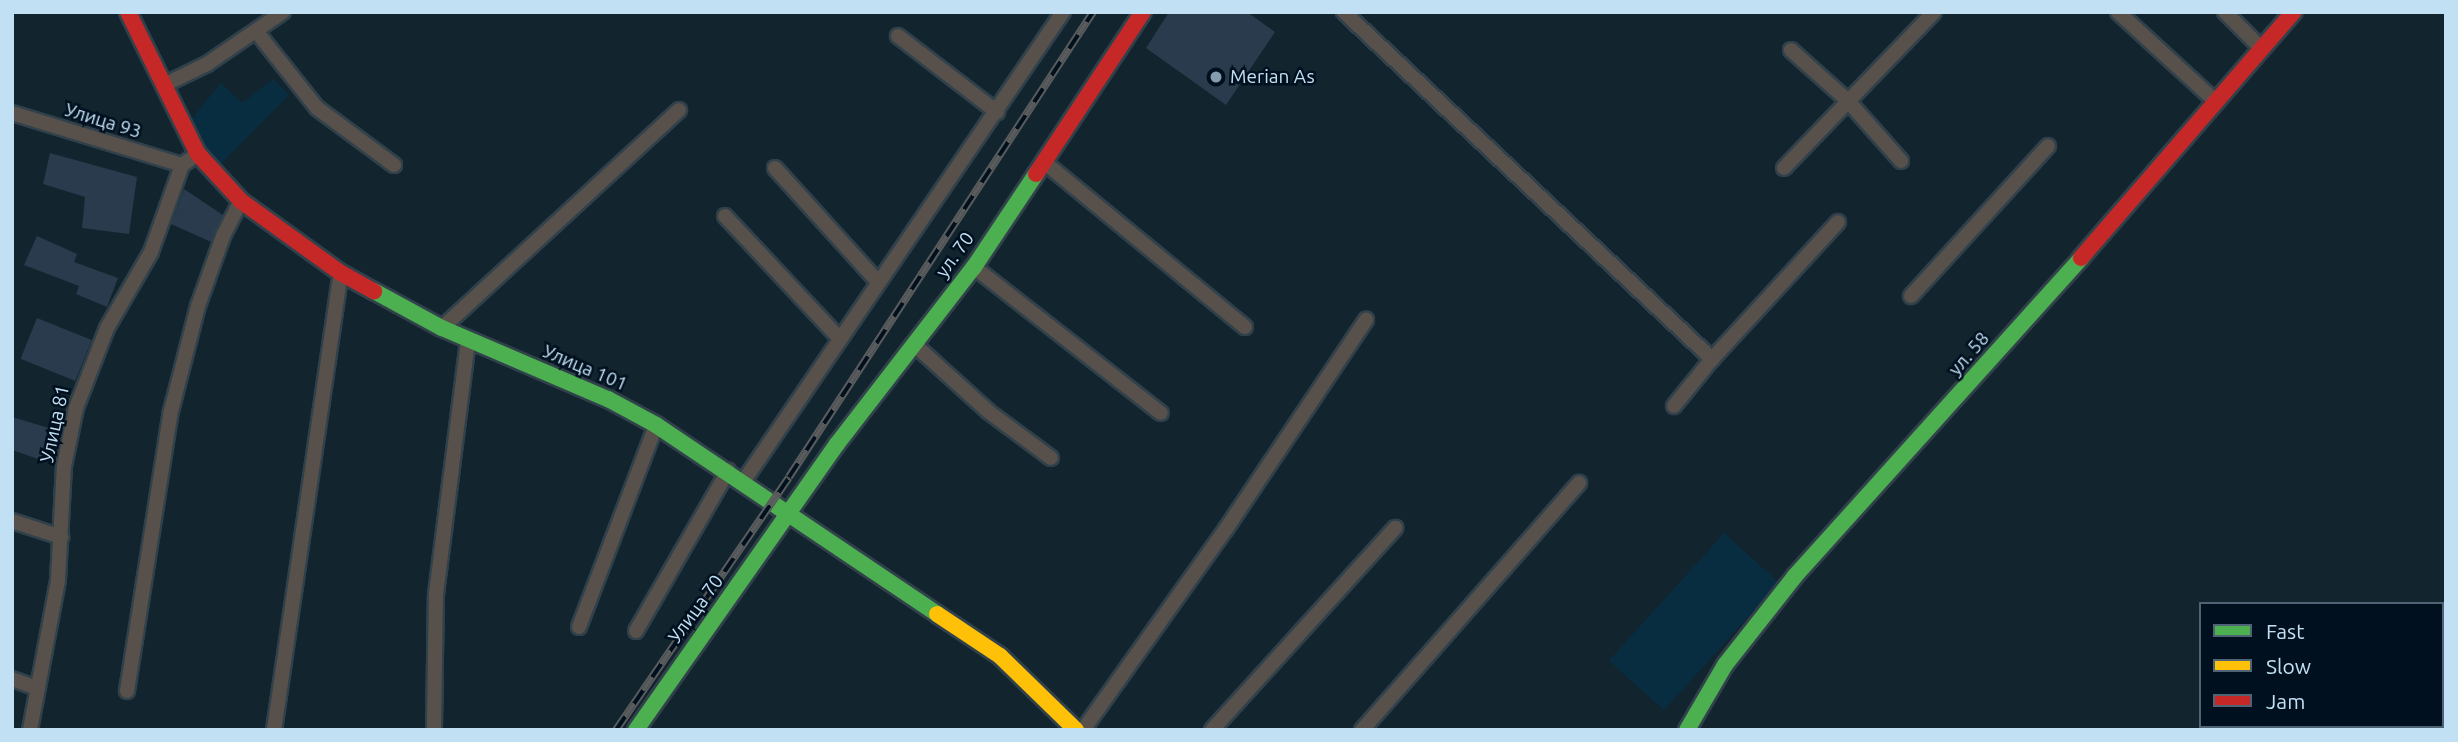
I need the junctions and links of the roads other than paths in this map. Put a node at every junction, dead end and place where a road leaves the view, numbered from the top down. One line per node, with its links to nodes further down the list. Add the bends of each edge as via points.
1 (128, 12): 14 (street, Улица 101)
2 (284, 12): 10 (street)
3 (1063, 12): 18 (street)
4 (1143, 12): 23 (street, ул. 70)
5 (1344, 12): 41 (street)
6 (1934, 12): 15 (street)
7 (2118, 12): 16 (street)
8 (2225, 12): 12 (street)
9 (2294, 12): 12 (street, ул. 58)
10 (256, 31): 14 (street); 25 (street, via 324,115)
11 (898, 36): 18 (street)
12 (2262, 48): 16 (street, ул. 58)
13 (1791, 50): 15 (street)
14 (166, 84): 21 (street, Улица 101)
15 (1848, 101): 22 (street); 27 (street)
16 (2215, 101): 66 (street, ул. 58, via 1984,370 1795,576 1725,665)
17 (679, 110): 37 (street)
18 (997, 112): 33 (street)
19 (12, 113): 24 (street, Улица 93)
20 (2048, 146): 34 (street)
21 (198, 154): 24 (street); 28 (street, Улица 101)
22 (1901, 161)
23 (1044, 162): 31 (street, ул. 70); 36 (street)
24 (182, 165): 52 (street, Улица 81, via 151,252 107,328 85,378 68,439)
25 (394, 165)
26 (775, 168): 33 (street)
27 (1784, 169)
28 (241, 201): 32 (street, Улица 101); 57 (street, via 198,306 170,415)
29 (725, 216): 38 (street)
30 (1838, 222): 41 (street)
31 (974, 267): 40 (street, ул. 70); 43 (street)
32 (341, 273): 37 (street, Улица 101); 59 (street)
33 (877, 281): 38 (street)
34 (1911, 296)
35 (1366, 320): 63 (street, via 1226,529)
36 (1244, 327)
37 (442, 328): 39 (street, Улица 101)
38 (839, 338): 47 (street)
39 (468, 342): 44 (street, Улица 101, via 608,399); 60 (street, via 436,594)
40 (916, 346): 45 (street, via 989,412); 49 (street, ул. 70, via 877,390)
41 (1712, 359): 42 (street)
42 (1674, 406)
43 (1161, 413)
44 (656, 425): 46 (street, Улица 101); 53 (street)
45 (1051, 458)
46 (728, 471): 47 (street, Улица 101); 54 (street)
47 (743, 482): 49 (street, Улица 101)
48 (1580, 483): 65 (street)
49 (791, 515): 61 (street, Улица 70); 62 (street, Улица 101, via 1000,656)
50 (12, 521): 52 (street)
51 (1395, 527): 64 (street)
52 (61, 537): 56 (street, Улица 81, via 58,580)
53 (579, 627)
54 (636, 631)
55 (12, 680): 56 (street)
56 (37, 688): 58 (street, Улица 81)
57 (127, 691)
58 (30, 730)
59 (274, 730)
60 (433, 730)
61 (636, 730)
62 (1076, 730)
63 (1083, 730)
64 (1212, 730)
65 (1362, 730)
66 (1687, 730)

